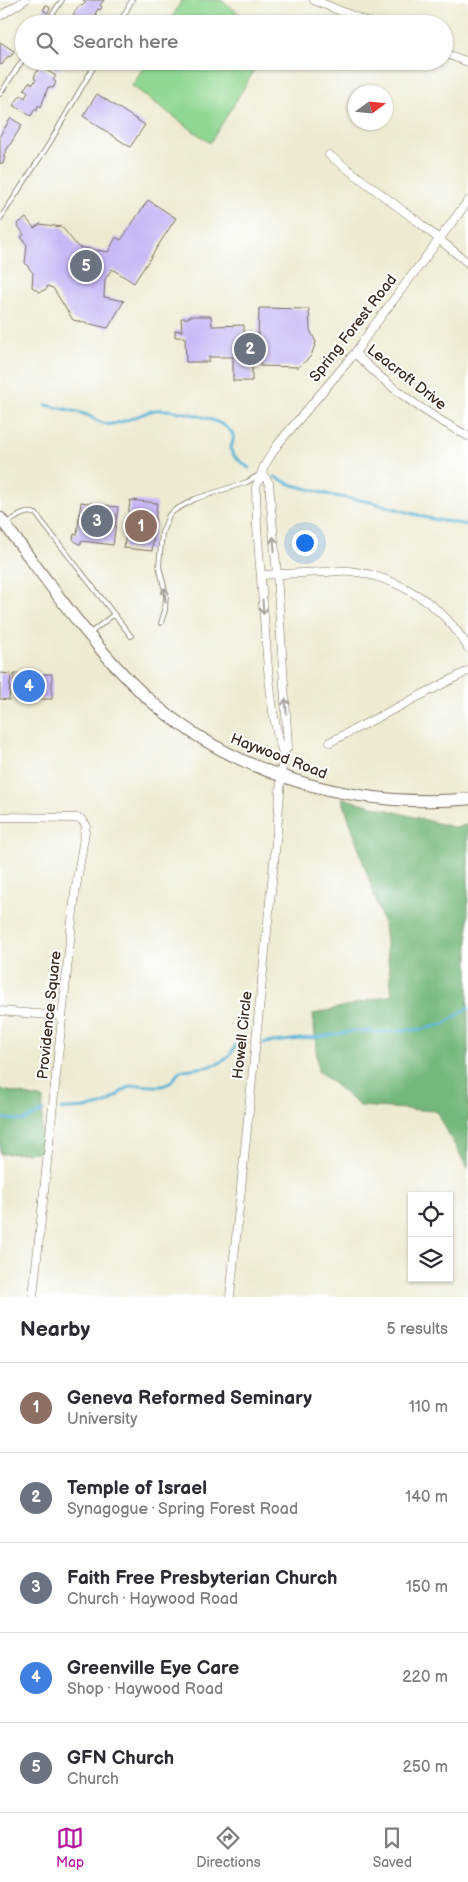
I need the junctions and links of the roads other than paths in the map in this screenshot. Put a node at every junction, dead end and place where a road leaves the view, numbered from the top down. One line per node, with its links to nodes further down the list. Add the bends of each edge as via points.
1 (26, 0): 8 (street)
2 (62, 0): 5 (lane)
3 (132, 0): 6 (lane)
4 (314, 0): 7 (street)
5 (52, 15)
6 (124, 15)
7 (350, 15)
8 (0, 16)
9 (453, 56): 10 (street)
10 (468, 62)
11 (16, 70): 13 (lane)
12 (92, 70): 16 (lane, via 50,144)
13 (0, 94)
14 (329, 155): 17 (street)
15 (468, 201): 17 (street, Spring Forest Road)
16 (0, 219)
17 (439, 239): 18 (street); 19 (street, Spring Forest Road)
18 (468, 263)
19 (354, 353): 20 (street, Leacroft Drive, via 424,411); 21 (street, Spring Forest Road, via 278,444)
20 (468, 436)
21 (262, 473): 23 (street, Spring Forest Road, via 255,501); 24 (street, Spring Forest Road, one-way to 21, via 269,483); 26 (lane, one-way to 21, via 166,610 166,595 159,566 162,533 168,515 195,499 247,482)
22 (3, 521): 25 (lane, via 23,513 36,514); 27 (main road, Haywood Road)
23 (261, 575): 24 (street); 32 (street, Spring Forest Road, one-way to 32, via 273,711)
24 (277, 575): 29 (street, via 348,571 389,581 438,611 452,624); 32 (street, Spring Forest Road, one-way to 24, via 288,746)
25 (113, 615): 27 (lane); 28 (lane)
26 (161, 623)
27 (89, 634): 33 (main road, Haywood Road, via 144,694 180,723 241,760)
28 (131, 636)
29 (468, 648)
30 (468, 671): 31 (street)
31 (330, 742)
32 (283, 753): 33 (street, Spring Forest Road)
33 (280, 775): 34 (main road, Haywood Road, via 328,791 375,798 429,802); 39 (street, Howell Circle)
34 (468, 799)
35 (0, 817): 37 (street, Providence Square, via 77,818 86,825)
36 (0, 1011): 37 (street)
37 (62, 1016): 38 (street, Providence Square)
38 (33, 1297)
39 (230, 1297)

